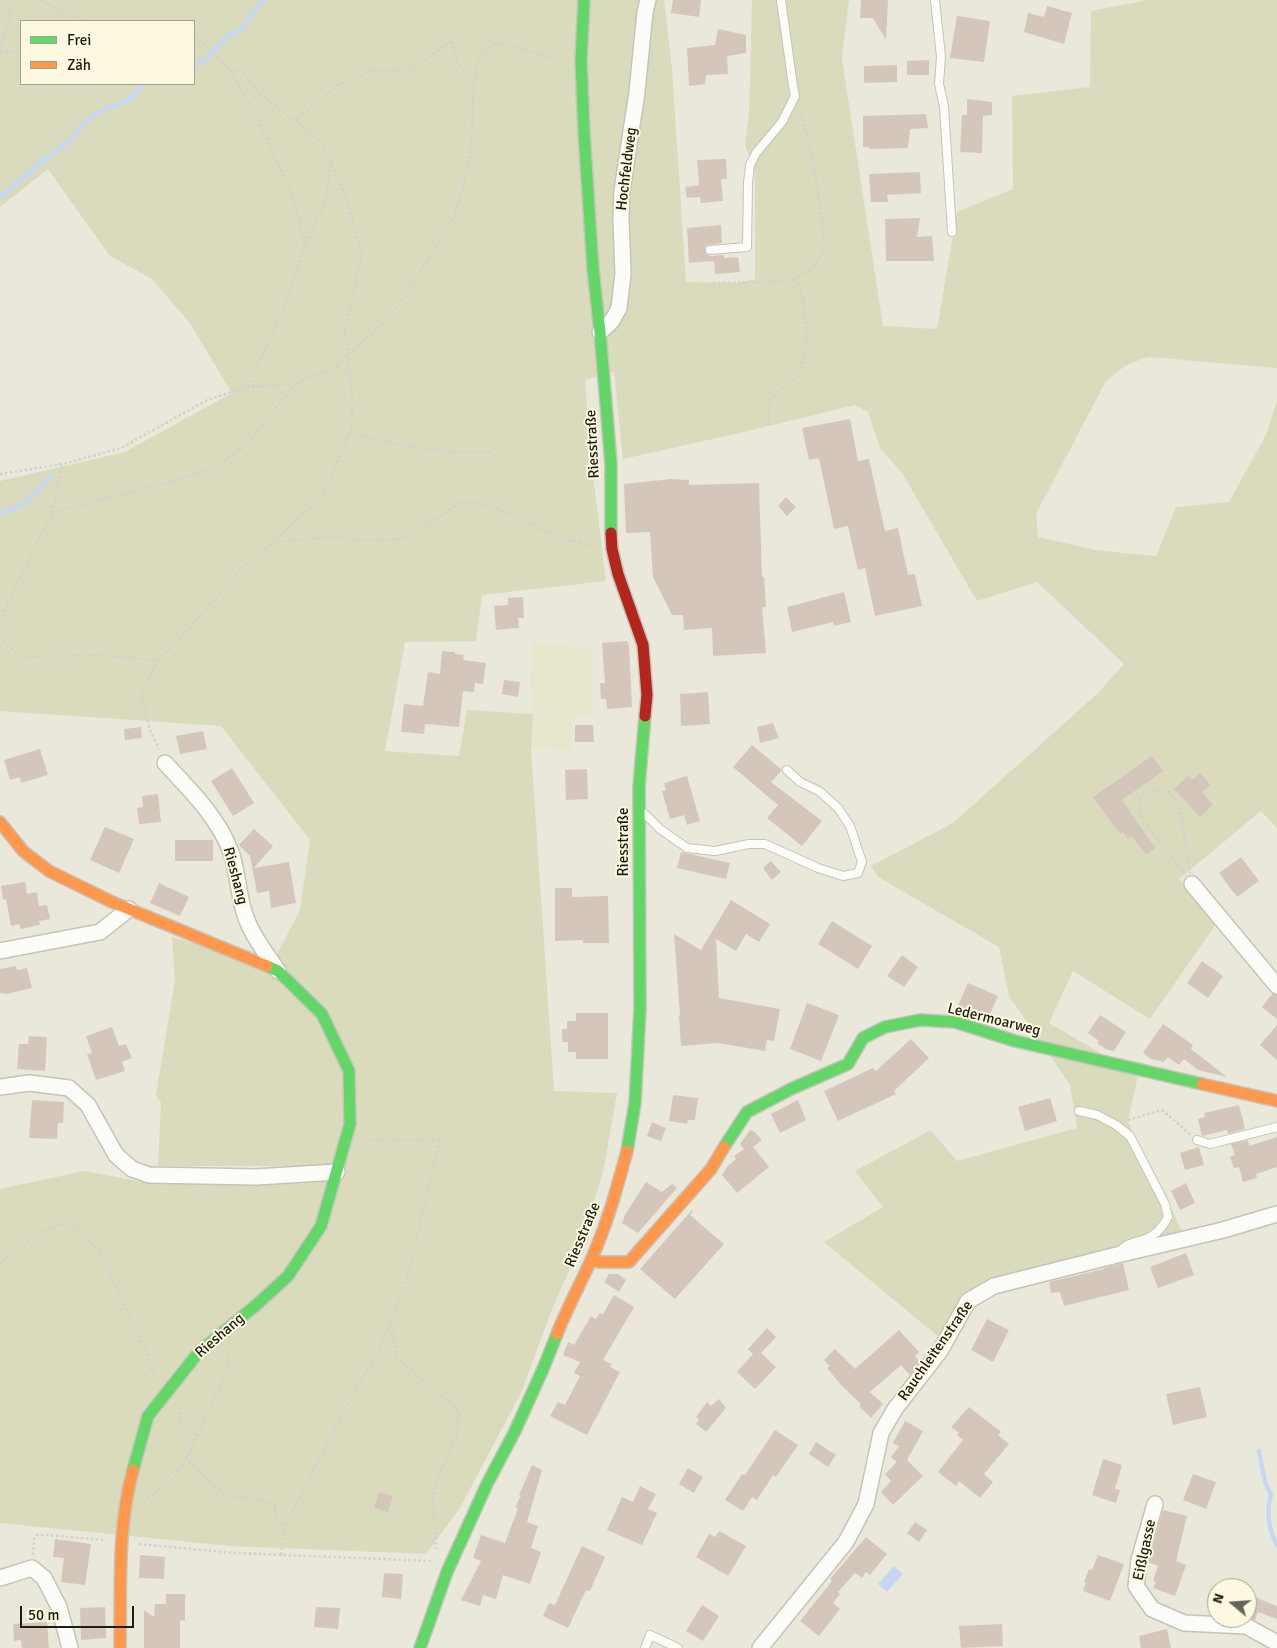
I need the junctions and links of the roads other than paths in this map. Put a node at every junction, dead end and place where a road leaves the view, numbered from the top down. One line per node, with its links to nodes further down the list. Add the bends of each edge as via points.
1 (584, 0): 7 (street, Riesstraße, via 581,61 584,132)
2 (648, 0): 7 (street, Hochfeldweg, via 622,191 623,274 619,308 612,321)
3 (781, 0): 6 (lane, via 795,96 782,122 750,165 747,248)
4 (935, 0): 5 (lane)
5 (952, 232)
6 (710, 250)
7 (600, 332): 10 (street, Riesstraße, via 611,464 612,549 643,645 647,695)
8 (165, 763): 15 (street, Rieshang, via 217,826 230,851 252,932)
9 (787, 770): 10 (lane, via 838,808 850,826 862,862 858,873 844,876 818,868 765,844 714,850 686,848)
10 (638, 808): 25 (street, Riesstraße, via 640,1010 635,1103 629,1142 612,1206)
11 (0, 822): 13 (street, Rieshang, via 23,851 50,871)
12 (1192, 884): 16 (street)
13 (129, 909): 14 (street, via 100,932); 15 (street, Rieshang)
14 (0, 951)
15 (278, 971): 22 (street, Rieshang, via 322,1014 349,1071 350,1124)
16 (1277, 986)
17 (0, 1087): 22 (street, via 29,1083 69,1088 88,1105 116,1155 132,1169 149,1175 256,1177)
18 (1277, 1101): 25 (street, Ledermoarweg, via 1016,1041 954,1022 920,1020 885,1027 863,1038 848,1064 747,1112 711,1169 629,1262)
19 (1079, 1110): 24 (lane, via 1097,1115 1130,1136 1165,1204 1168,1217 1162,1228 1152,1236 1124,1245)
20 (1277, 1127): 21 (lane, via 1210,1144)
21 (1197, 1140)
22 (337, 1172): 30 (street, Rieshang, via 321,1226 288,1276 198,1353 148,1416 127,1492 121,1542)
23 (1277, 1214): 24 (street, Rauchleitenstraße)
24 (1117, 1254): 34 (street, Rauchleitenstraße, via 994,1286 968,1301 940,1351 911,1387 881,1433 866,1504 846,1542)
25 (591, 1260): 31 (street, Riesstraße, via 567,1307 515,1432 452,1560)
26 (1154, 1504): 28 (street, Eißlgasse, via 1139,1560 1136,1586 1152,1609 1184,1623 1246,1626)
27 (0, 1578): 29 (street, via 32,1568 44,1578 59,1607)
28 (1277, 1643)
29 (70, 1648)
30 (120, 1648)
31 (420, 1648)
32 (644, 1648): 33 (lane, via 650,1635)
33 (678, 1648)
34 (760, 1648)

